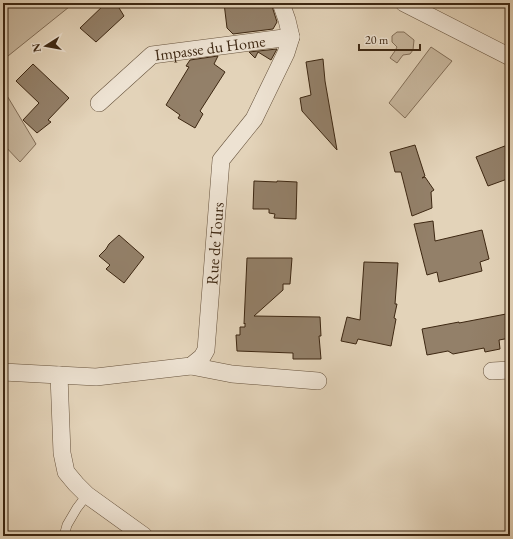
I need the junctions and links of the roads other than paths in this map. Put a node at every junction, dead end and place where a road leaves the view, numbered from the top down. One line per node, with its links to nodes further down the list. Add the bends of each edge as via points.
1 (281, 3): 3 (street)
2 (404, 3): 4 (street)
3 (291, 37): 5 (street, Impasse du Home, via 152,55); 6 (street, Rue de Tours, via 286,53 254,119 221,160 206,350 202,357)
4 (510, 57)
5 (99, 103)
6 (190, 366): 10 (street, via 96,376); 11 (street, via 232,374)
7 (510, 370): 8 (street)
8 (492, 371)
9 (3, 372): 10 (street)
10 (60, 375): 12 (street, via 62,453 66,472)
11 (318, 381)
12 (87, 495): 13 (lane, via 67,525); 14 (street)
13 (64, 536)
14 (144, 536)

